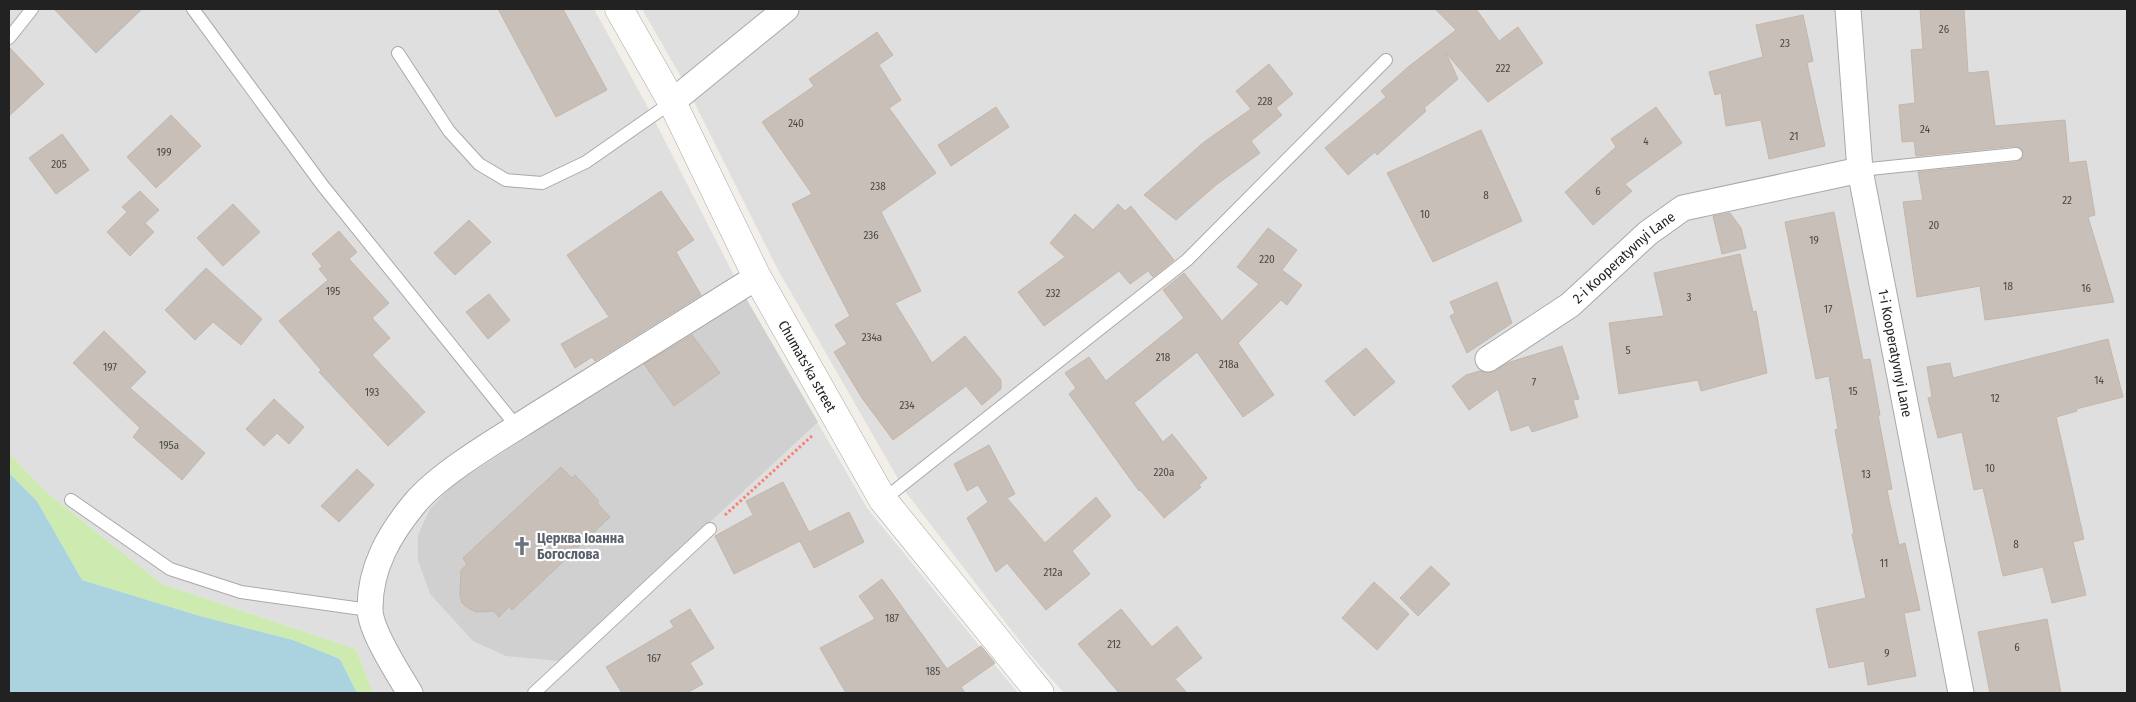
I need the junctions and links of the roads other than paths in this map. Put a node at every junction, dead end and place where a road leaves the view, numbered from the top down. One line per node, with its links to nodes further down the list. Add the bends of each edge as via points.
1 (32, 9): 6 (lane)
2 (193, 9): 14 (lane, via 323,186)
3 (619, 9): 9 (street, Chumats'ka street)
4 (786, 9): 9 (street)
5 (1848, 9): 11 (street, 1-i Kooperatyvnyi Lane)
6 (9, 38)
7 (398, 53): 9 (lane, via 450,131 479,164 506,180 542,183 586,162)
8 (1386, 60): 16 (lane, via 1187,260)
9 (672, 102): 12 (street, Chumats'ka street)
10 (2016, 154): 11 (lane)
11 (1860, 170): 13 (street, 2-i Kooperatyvnyi Lane, via 1683,208 1648,234 1570,305); 22 (street, 1-i Kooperatyvnyi Lane)
12 (757, 277): 14 (street); 16 (street, Chumats'ka street)
13 (1488, 359)
14 (517, 427): 18 (street, via 416,501 391,535 374,572)
15 (71, 500): 18 (lane, via 170,569 241,592)
16 (883, 500): 21 (street, Chumats'ka street)
17 (710, 529): 20 (lane)
18 (370, 610): 19 (street, via 387,656)
19 (410, 693)
20 (534, 693)
21 (1040, 693)
22 (1961, 693)

